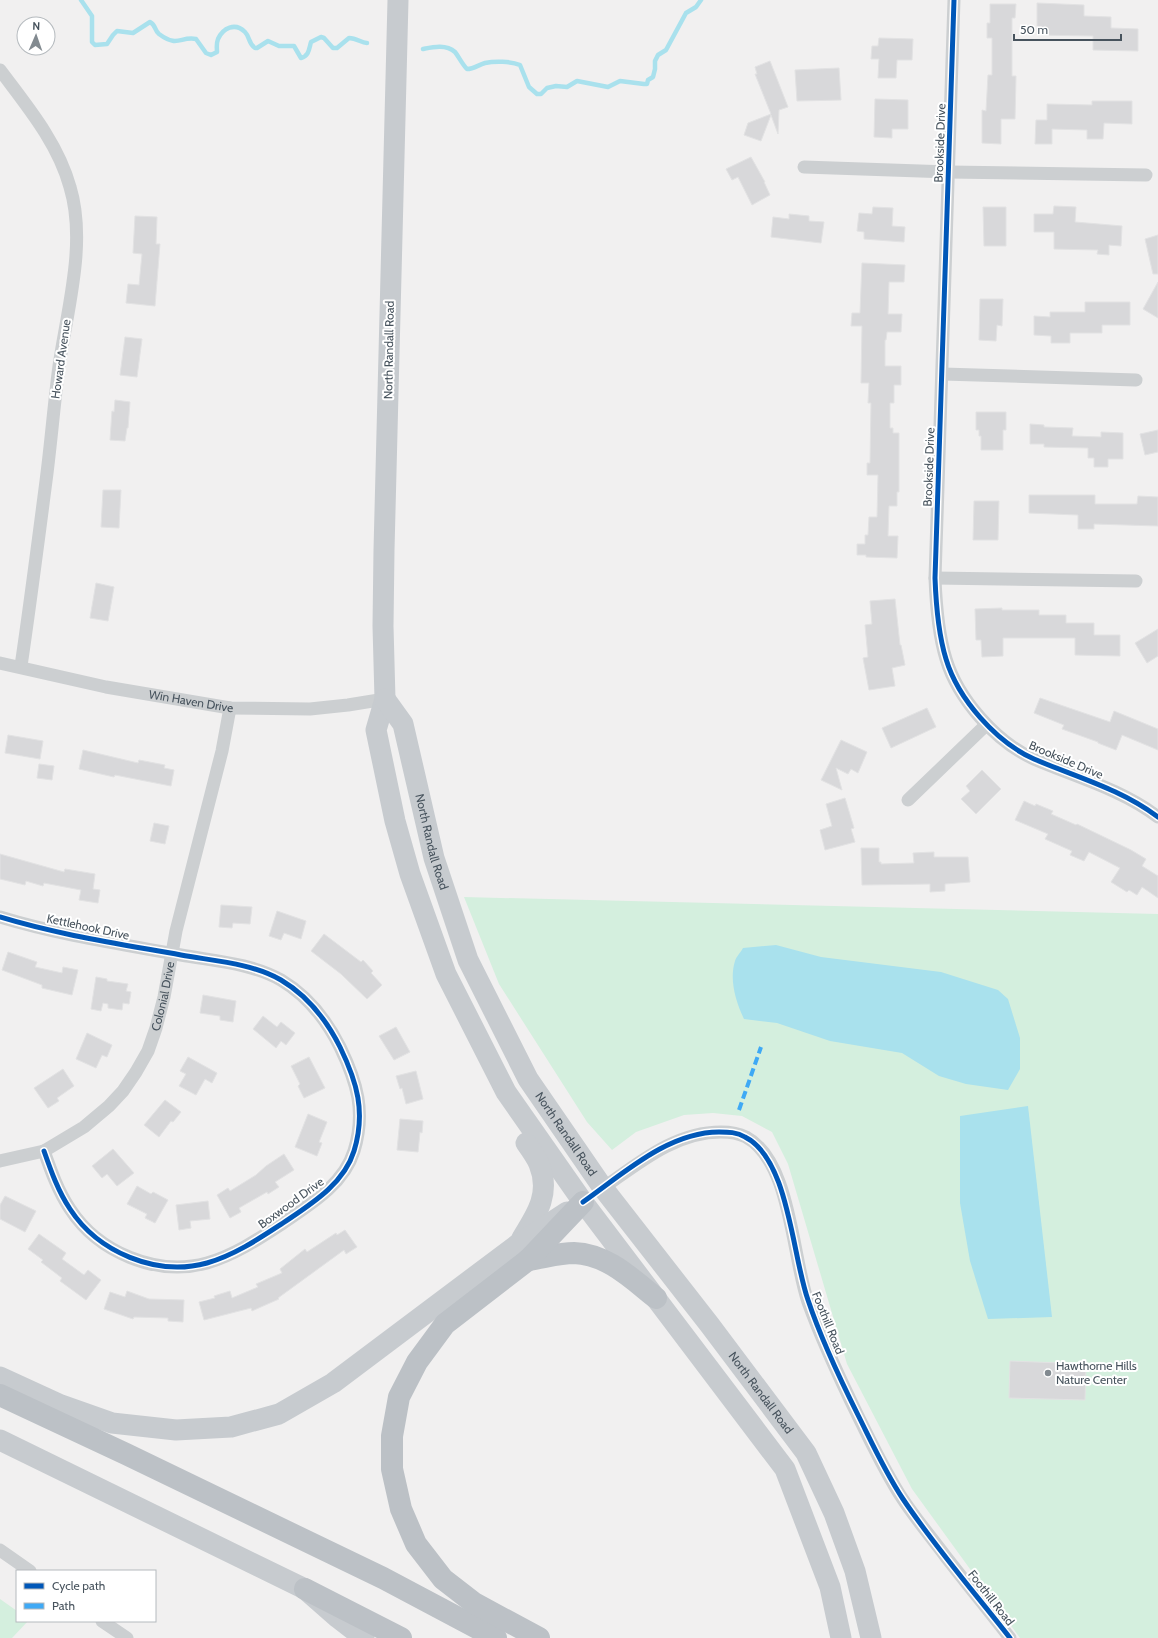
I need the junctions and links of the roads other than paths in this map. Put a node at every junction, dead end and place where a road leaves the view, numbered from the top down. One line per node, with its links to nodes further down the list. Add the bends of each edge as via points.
1 (398, 0): 13 (main road, North Randall Road, via 384,550)
2 (954, 0): 5 (street, Brookside Drive)
3 (0, 70): 12 (street, Howard Avenue, via 29,108 64,169 70,187 76,225 74,269 59,366)
4 (804, 167): 5 (street, Brookside Drive)
5 (949, 172): 6 (street, Brookside Drive); 7 (street, Brookside Drive)
6 (1146, 175)
7 (943, 374): 8 (street); 9 (street, Brookside Drive)
8 (1136, 380)
9 (935, 578): 10 (street); 15 (street, Brookside Drive, via 939,627 946,660 962,694)
10 (1136, 581)
11 (0, 662): 12 (street, Win Haven Drive)
12 (21, 666): 14 (street, Win Haven Drive, via 106,687)
13 (385, 699): 14 (street, Win Haven Drive, via 310,709); 20 (main road, North Randall Road, via 376,730 395,822 410,874 446,974); 23 (main road, North Randall Road, via 403,724 434,858 468,960 528,1079)
14 (230, 708): 19 (street, Colonial Drive, via 224,744)
15 (986, 725): 16 (street); 17 (street, Brookside Drive, via 1003,740 1033,758 1121,794)
16 (908, 800)
17 (1158, 817)
18 (0, 917): 19 (street, Kettlehook Drive, via 61,933)
19 (172, 954): 21 (street, Colonial Drive, via 156,1028 148,1051 136,1072 123,1091 84,1128); 21 (street, Boxwood Drive, via 247,967 264,973 281,980 319,1013 328,1025 355,1081 360,1121 354,1153 347,1166 325,1193 243,1248 207,1263 174,1267 136,1260 112,1250 97,1239 83,1226 60,1193)
20 (482, 1045): 24 (main road, North Randall Road, via 506,1092); 25 (main road, via 491,1086 539,1163 543,1176 543,1195)
21 (44, 1151): 22 (street, Colonial Drive)
22 (0, 1161)
23 (603, 1188): 40 (main road, North Randall Road, via 806,1453 834,1513 855,1571); 41 (street, Foothill Road, via 668,1144 694,1135 731,1132 746,1137 762,1150 770,1161 782,1189 808,1302 838,1374 877,1454 919,1522)
24 (583, 1202): 25 (highway); 26 (main road, North Randall Road)
25 (523, 1252): 26 (highway, via 575,1253 596,1257 620,1269); 27 (main road, via 333,1383 279,1414 231,1427 176,1430 112,1423 61,1405); 38 (highway, via 445,1324 417,1362 399,1397 392,1436 392,1469 401,1509 416,1544 443,1579 474,1603)
26 (656, 1298): 39 (main road, North Randall Road, via 785,1469 830,1587)
27 (0, 1377)
28 (0, 1395): 37 (highway, via 383,1578)
29 (0, 1440): 32 (main road)
30 (0, 1550): 31 (street)
31 (29, 1570)
32 (305, 1589): 35 (main road); 36 (highway)
33 (103, 1622): 34 (street)
34 (127, 1638)
35 (364, 1638)
36 (401, 1638)
37 (496, 1638)
38 (539, 1638)
39 (841, 1638)
40 (871, 1638)
41 (1010, 1638)

